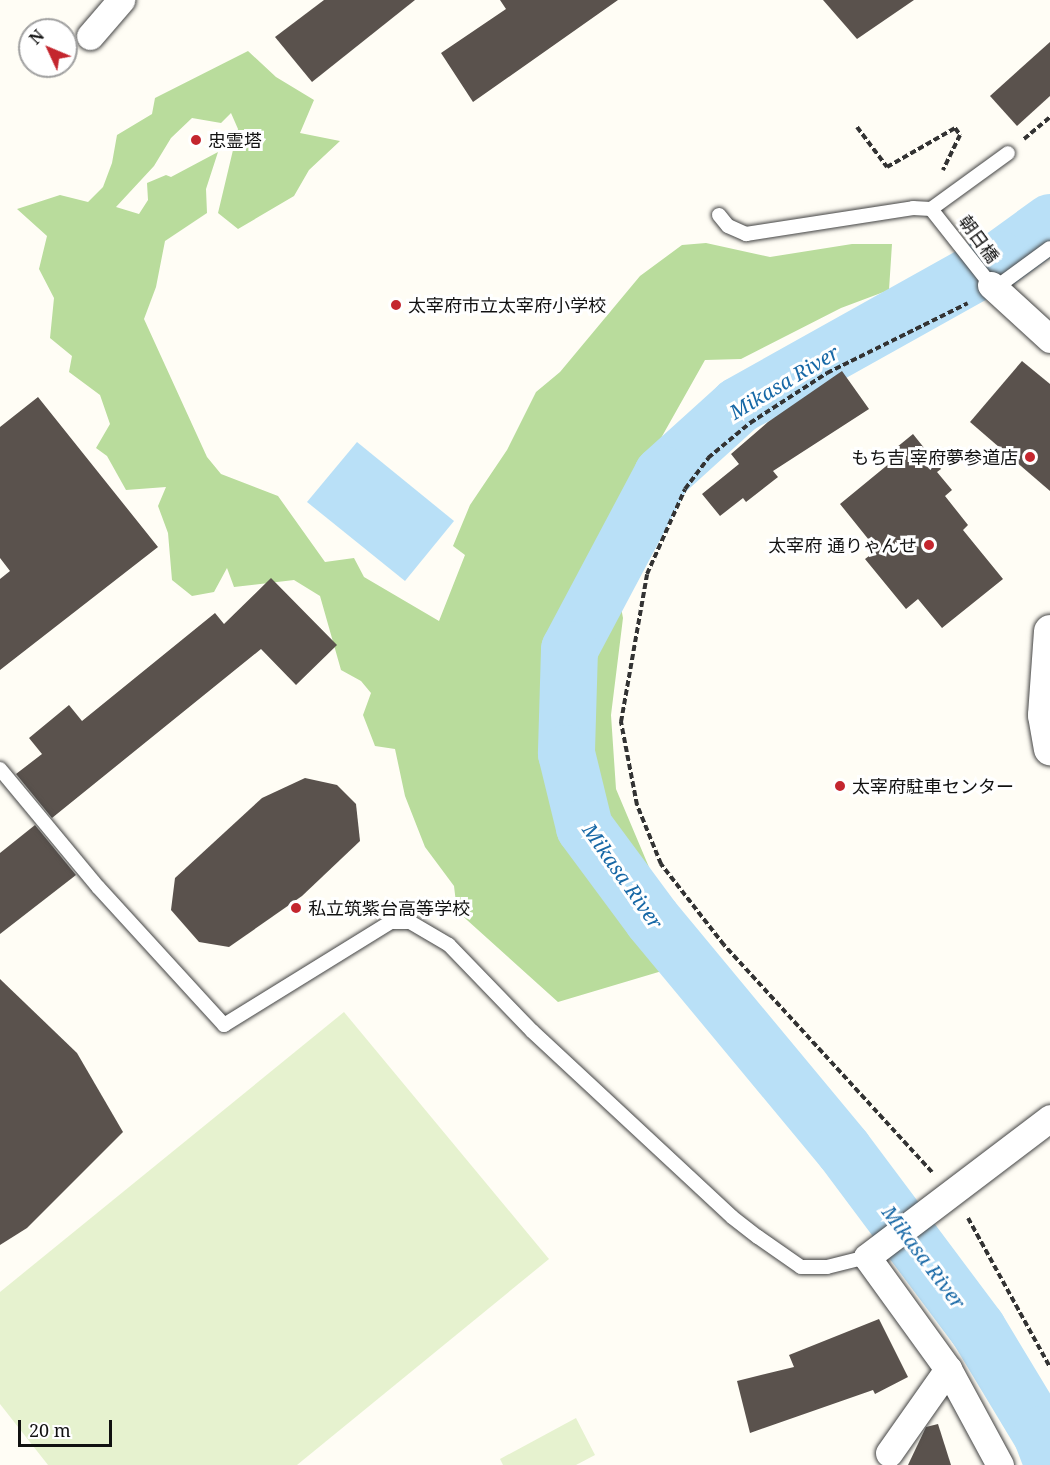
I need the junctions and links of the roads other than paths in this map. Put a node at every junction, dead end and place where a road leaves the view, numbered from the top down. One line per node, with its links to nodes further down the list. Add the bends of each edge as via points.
1 (121, 0): 2 (street)
2 (90, 36)
3 (1008, 153): 4 (lane)
4 (932, 211): 5 (lane, via 746,234 728,226); 7 (lane, 朝日橋)
5 (719, 215)
6 (1050, 248): 7 (lane)
7 (993, 287): 8 (street)
8 (1050, 339)
9 (1050, 631): 10 (street, via 1044,715)
10 (1050, 748)
11 (0, 769): 13 (lane, via 98,887 224,1025 391,922 410,922 449,945 532,1031 758,1237 801,1267 827,1267)
12 (1050, 1118): 13 (street)
13 (874, 1252): 14 (street)
14 (948, 1369): 15 (street); 16 (street)
15 (889, 1453)
16 (1000, 1465)

